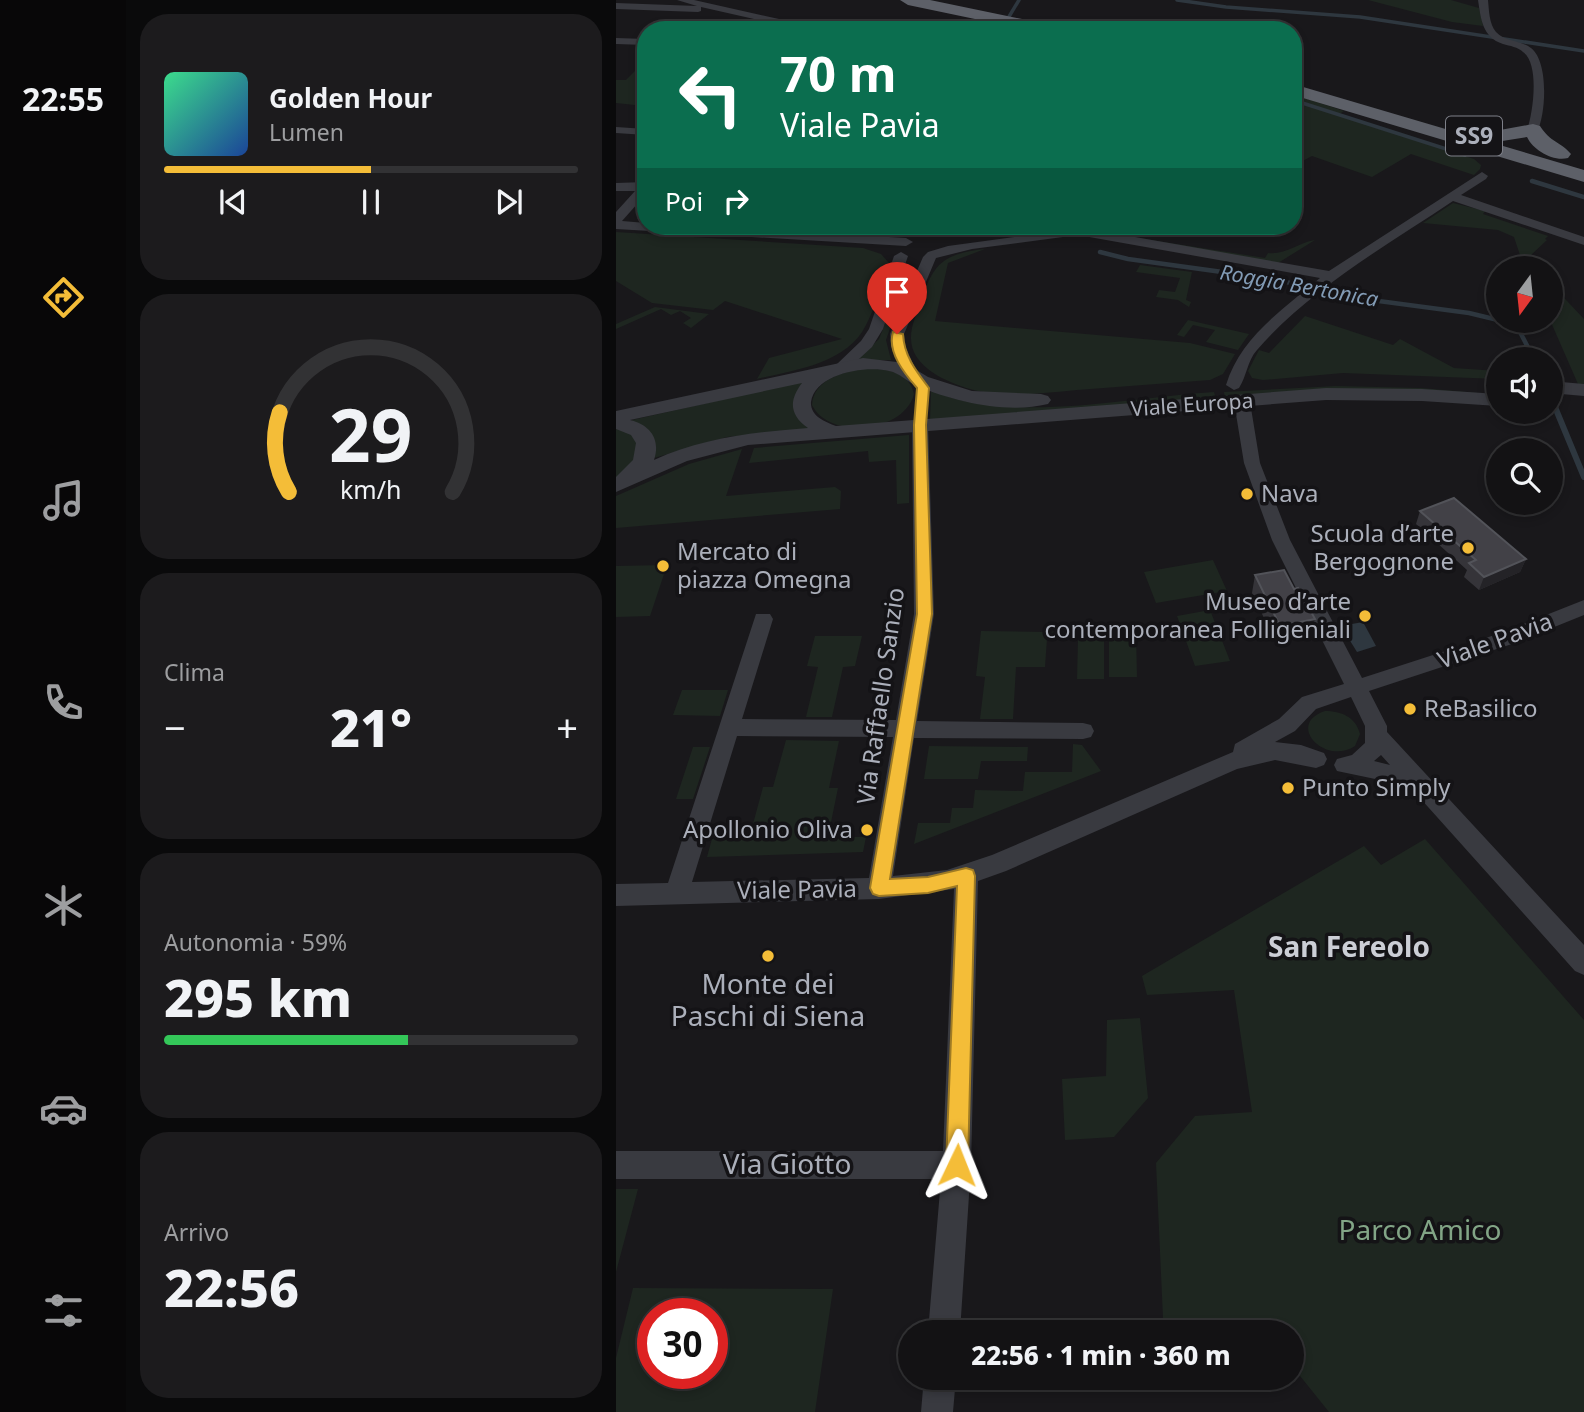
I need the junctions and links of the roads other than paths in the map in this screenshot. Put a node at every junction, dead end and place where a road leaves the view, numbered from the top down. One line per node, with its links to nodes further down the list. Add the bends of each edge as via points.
1 (682, 0): 5 (street)
2 (1483, 0): 13 (street, via 1488,29 1536,59 1538,98)
3 (900, 1): 7 (highway)
4 (616, 6): 5 (street)
5 (718, 8): 6 (street)
6 (762, 21)
7 (997, 21)
8 (616, 41): 9 (street)
9 (637, 42)
10 (1302, 86): 12 (highway, SS9)
11 (1302, 91): 12 (highway, SS9)
12 (1370, 108): 16 (highway); 19 (highway, SS9); 21 (highway, SS9); 22 (highway, via 1406,129)
13 (1533, 130): 16 (highway); 17 (highway, via 1539,142)
14 (616, 131): 15 (street)
15 (637, 132)
16 (1496, 136): 17 (highway)
17 (1561, 154): 18 (highway)
18 (1584, 161)
19 (1584, 169)
20 (1482, 176): 25 (street)
21 (1584, 176)
22 (1584, 186)
23 (616, 187): 24 (street)
24 (637, 188)
25 (1452, 196): 32 (street); 35 (street)
26 (637, 197): 27 (street)
27 (616, 222): 28 (street)
28 (637, 224)
29 (797, 235): 34 (street, via 859,239)
30 (1048, 235): 33 (street)
31 (1099, 235): 35 (street)
32 (1584, 241)
33 (929, 247): 34 (street); 34 (street, via 915,259); 37 (street, via 897,334 898,346)
34 (901, 250): 36 (street, via 876,329 867,344)
35 (1331, 276): 40 (street, via 1251,348 1240,365)
36 (838, 369): 37 (street, Viale Europa, via 871,363 898,367); 44 (street, Viale Europa); 46 (street, via 811,385 801,403 810,420)
37 (914, 376): 40 (street, Viale Europa, via 972,397 1014,401); 43 (street, via 923,396)
38 (1486, 383): 40 (street, Viale Europa, via 1393,379)
39 (1584, 390): 41 (street)
40 (1238, 393): 42 (street, Viale Europa); 43 (street, Viale Europa); 51 (street, via 1252,463 1281,540)
41 (1563, 396)
42 (1486, 399)
43 (920, 415): 46 (street, via 887,428); 56 (street, Via Raffaello Sanzio, via 925,614)
44 (616, 418)
45 (616, 423): 47 (street, via 642,433 648,443 641,466)
46 (834, 432): 47 (street, via 725,444 680,456)
47 (623, 481)
48 (1584, 607): 50 (street, Viale Pavia, via 1540,627)
49 (763, 619): 55 (street)
50 (1404, 673): 51 (street, Viale Pavia); 53 (street, Viale Pavia, via 1375,692 1367,704)
51 (1356, 687): 52 (street, Viale Pavia); 53 (street)
52 (1322, 699): 53 (street, via 1348,702); 54 (street, Viale Pavia, via 1300,709)
53 (1369, 714): 58 (street)
54 (1294, 719): 59 (street, via 1297,740); 61 (street, Viale Pavia)
55 (729, 727): 56 (street); 65 (street)
56 (906, 729): 57 (street); 64 (street, Via Raffaello Sanzio)
57 (1083, 731)
58 (1378, 737): 60 (street, via 1368,756); 62 (street)
59 (1316, 759): 60 (street); 61 (street, Viale Pavia, via 1275,751)
60 (1345, 765): 62 (street, via 1396,776)
61 (1208, 771): 63 (street, Viale Pavia)
62 (1436, 799): 67 (street)
63 (966, 876): 64 (street, Viale Pavia, via 928,885); 69 (street)
64 (879, 888): 65 (street, Viale Pavia)
65 (677, 892): 66 (street, Viale Pavia)
66 (616, 895)
67 (1581, 956)
68 (616, 1165): 69 (street, Via Giotto)
69 (957, 1165): 70 (street)
70 (945, 1320)
71 (939, 1390): 72 (street)
72 (937, 1412)

